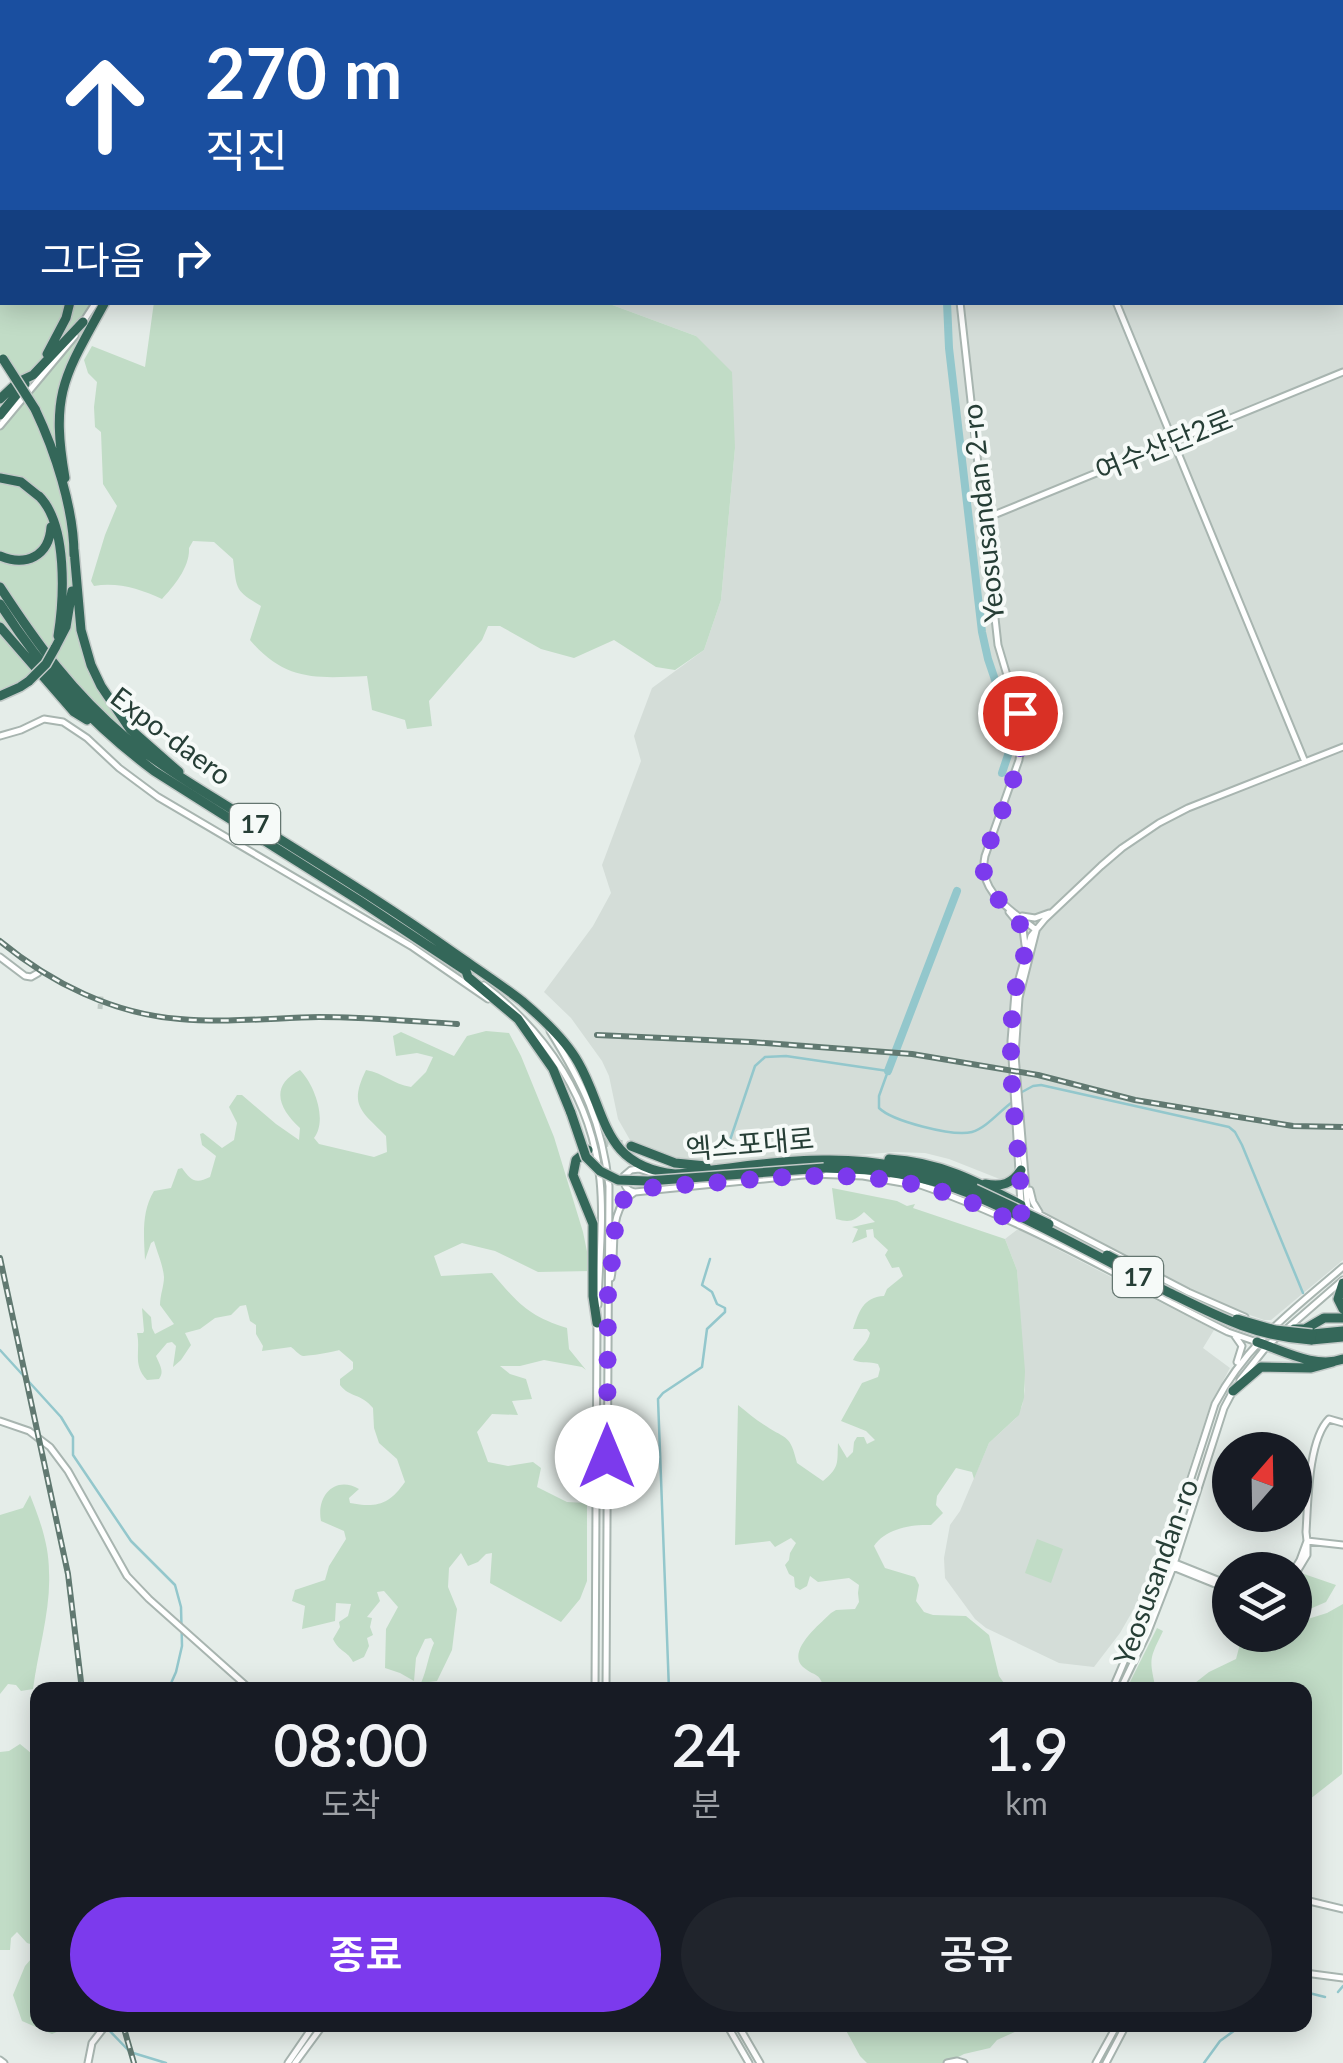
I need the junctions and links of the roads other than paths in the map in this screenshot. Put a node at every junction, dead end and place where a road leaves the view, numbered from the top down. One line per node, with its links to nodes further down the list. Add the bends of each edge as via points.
1 (69, 305): 8 (highway)
2 (94, 305): 6 (street)
3 (103, 305): 17 (highway, via 70,367 59,404)
4 (960, 305): 18 (street, Yeosusandan 2-ro)
5 (1117, 305): 14 (street)
6 (83, 322): 8 (highway); 13 (street)
7 (2, 356): 17 (highway, bridge, via 48,440)
8 (43, 363): 10 (highway)
9 (1343, 372): 14 (street, 여수산단2로)
10 (33, 374): 11 (highway); 12 (highway)
11 (0, 399)
12 (0, 414)
13 (0, 426)
14 (1174, 441): 18 (street, 여수산단2로); 29 (street)
15 (0, 478): 16 (highway)
16 (40, 496): 20 (highway, via 51,528 46,545 27,560); 24 (highway, via 62,567)
17 (71, 515): 19 (highway)
18 (984, 519): 31 (street, Yeosusandan 2-ro, via 998,645 1023,729 983,866 988,888)
19 (74, 550): 24 (highway, via 68,617); 30 (highway, via 81,630 101,686 130,729)
20 (0, 556)
21 (0, 587): 30 (highway, Expo-daero / 17, via 74,688)
22 (0, 604): 26 (highway, Expo-daero / 17, via 46,671)
23 (0, 627): 26 (highway, via 74,712)
24 (56, 648): 25 (highway, bridge, via 30,681)
25 (0, 696)
26 (107, 734): 38 (highway, Expo-daero / 17)
27 (0, 736): 38 (street, via 44,719 72,726 168,799)
28 (1343, 748): 29 (street)
29 (1305, 762): 32 (street, via 1158,823)
30 (183, 778): 40 (highway, Expo-daero / 17, via 420,928)
31 (1004, 905): 33 (street, Yeosusandan 2-ro); 35 (street, via 1023,928)
32 (1056, 909): 33 (street, via 1035,918); 34 (street)
33 (1017, 915): 34 (street, Yeosusandan 2-ro)
34 (1036, 930): 35 (street); 46 (street, via 1017,1012)
35 (1025, 950): 46 (street, via 1011,1040)
36 (0, 956): 37 (street, via 25,976)
37 (38, 974)
38 (468, 978): 39 (street); 43 (highway, 엑스포대로 / 17, bridge, via 518,1020 553,1068 586,1157 602,1173 622,1181); 60 (street, via 529,1024 582,1108 600,1179)
39 (494, 1004)
40 (545, 1024): 47 (highway, 엑스포대로 / 17, via 579,1063 620,1150); 57 (street, via 584,1088 604,1149)
41 (631, 1146): 44 (highway, via 688,1166)
42 (588, 1150): 60 (highway, via 573,1175 593,1224)
43 (825, 1164): 44 (highway, 엑스포대로 / 17); 45 (highway, 17); 49 (highway, 엑스포대로 / 17, via 892,1165)
44 (738, 1166): 47 (highway, 엑스포대로 / 17)
45 (850, 1168): 48 (street); 49 (highway, 17)
46 (1023, 1170): 49 (highway, via 1006,1184); 51 (street); 52 (street)
47 (675, 1174): 50 (street, via 631,1170 624,1185)
48 (925, 1187): 50 (street, via 813,1174); 53 (street)
49 (974, 1188): 51 (highway); 64 (highway, 17, bridge, via 1238,1320 1312,1337)
50 (635, 1192): 57 (street, via 617,1213)
51 (1025, 1207): 52 (street); 53 (street); 54 (street)
52 (1045, 1217): 61 (street, via 1188,1292)
53 (1021, 1225): 54 (street)
54 (1029, 1230): 63 (street)
55 (1343, 1267): 61 (street, Yeosusandan-ro)
56 (1343, 1282): 58 (highway); 62 (street, Yeosusandan-ro)
57 (608, 1285): 79 (street)
58 (1343, 1309)
59 (1343, 1318): 62 (highway)
60 (597, 1324): 78 (street)
61 (1274, 1326): 62 (street); 65 (street, Yeosusandan-ro)
62 (1286, 1328): 65 (street, Yeosusandan-ro)
63 (1228, 1332): 65 (street); 67 (street, via 1242,1346)
64 (1343, 1334)
65 (1262, 1344): 66 (highway, via 1314,1361); 67 (street, Yeosusandan-ro); 68 (street, Yeosusandan-ro)
66 (1338, 1360): 68 (highway, via 1311,1368 1261,1366)
67 (1235, 1370): 74 (street, Yeosusandan-ro, via 1215,1404)
68 (1233, 1391): 75 (street, Yeosusandan-ro)
69 (0, 1421): 77 (street, via 29,1431 55,1452 127,1576)
70 (1343, 1423): 71 (street, via 1327,1420 1317,1443)
71 (1307, 1541): 72 (street); 73 (street)
72 (1343, 1544)
73 (1307, 1552)
74 (1164, 1561): 75 (street); 80 (street, Yeosusandan-ro)
75 (1174, 1565): 76 (street); 81 (street, Yeosusandan-ro)
76 (1212, 1580)
77 (242, 1682)
78 (595, 1682)
79 (606, 1682)
80 (1116, 1682)
81 (1124, 1682)
82 (1312, 1902): 83 (street)
83 (1343, 1909)
84 (1312, 1974): 85 (street)
85 (1343, 1978)
86 (99, 2032): 93 (street)
87 (310, 2032): 94 (street)
88 (317, 2032): 94 (street)
89 (732, 2032): 95 (street)
90 (742, 2032): 96 (street)
91 (1112, 2032): 99 (street)
92 (1122, 2032): 100 (street)
93 (88, 2063)
94 (292, 2063)
95 (749, 2063)
96 (760, 2063)
97 (947, 2063): 98 (street)
98 (964, 2063)
99 (1096, 2063)
100 (1106, 2063)

